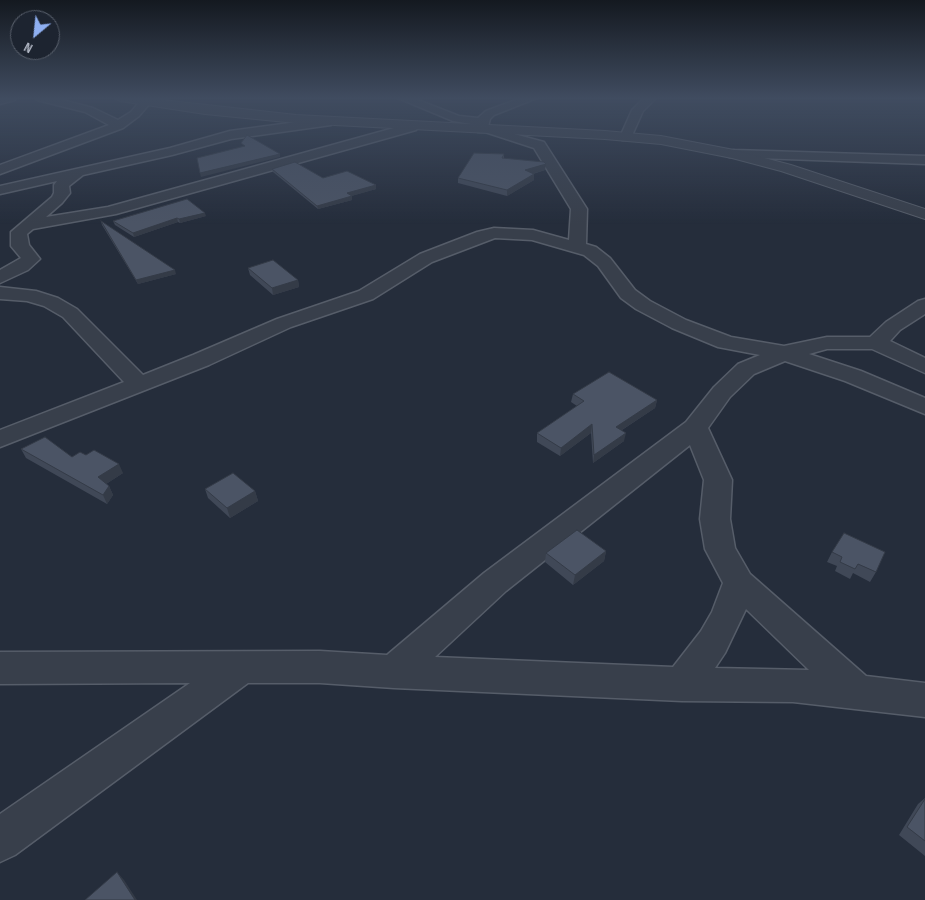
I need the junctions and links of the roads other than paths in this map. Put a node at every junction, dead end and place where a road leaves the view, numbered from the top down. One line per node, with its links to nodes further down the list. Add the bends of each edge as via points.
1 (79, 140): 8 (street)
2 (213, 140): 9 (street)
3 (362, 140): 13 (street)
4 (524, 140): 16 (street, via 539,145 579,209)
5 (651, 140): 6 (street)
6 (734, 154): 7 (street); 14 (street)
7 (925, 160)
8 (0, 170)
9 (78, 172): 10 (street); 12 (street, via 61,185 60,196)
10 (0, 190)
11 (32, 206): 12 (street)
12 (49, 209): 13 (street); 15 (street)
13 (110, 211): 15 (street)
14 (925, 214)
15 (28, 225): 17 (street, via 19,232 18,239 20,246 32,258)
16 (577, 246): 20 (street, via 599,256 628,294 643,305 679,324); 25 (street, via 526,234 483,236 426,258 366,295)
17 (0, 277)
18 (0, 293): 25 (street, via 29,295 70,313)
19 (925, 304): 21 (street)
20 (726, 342): 22 (street); 24 (street)
21 (876, 343): 22 (street, via 827,343); 23 (street)
22 (784, 353): 24 (street); 26 (street, via 853,376)
23 (925, 366)
24 (746, 369): 27 (street, via 722,392)
25 (138, 383): 28 (street)
26 (925, 407)
27 (695, 428): 29 (street, via 718,480 716,519 720,549); 32 (street, via 495,582)
28 (0, 439)
29 (739, 583): 33 (street, via 713,642); 34 (street)
30 (0, 668): 31 (street)
31 (242, 668): 32 (street, via 320,667); 36 (street)
32 (394, 672): 33 (street)
33 (682, 684): 34 (street, via 793,685)
34 (858, 693): 35 (street)
35 (925, 700)
36 (0, 840)

